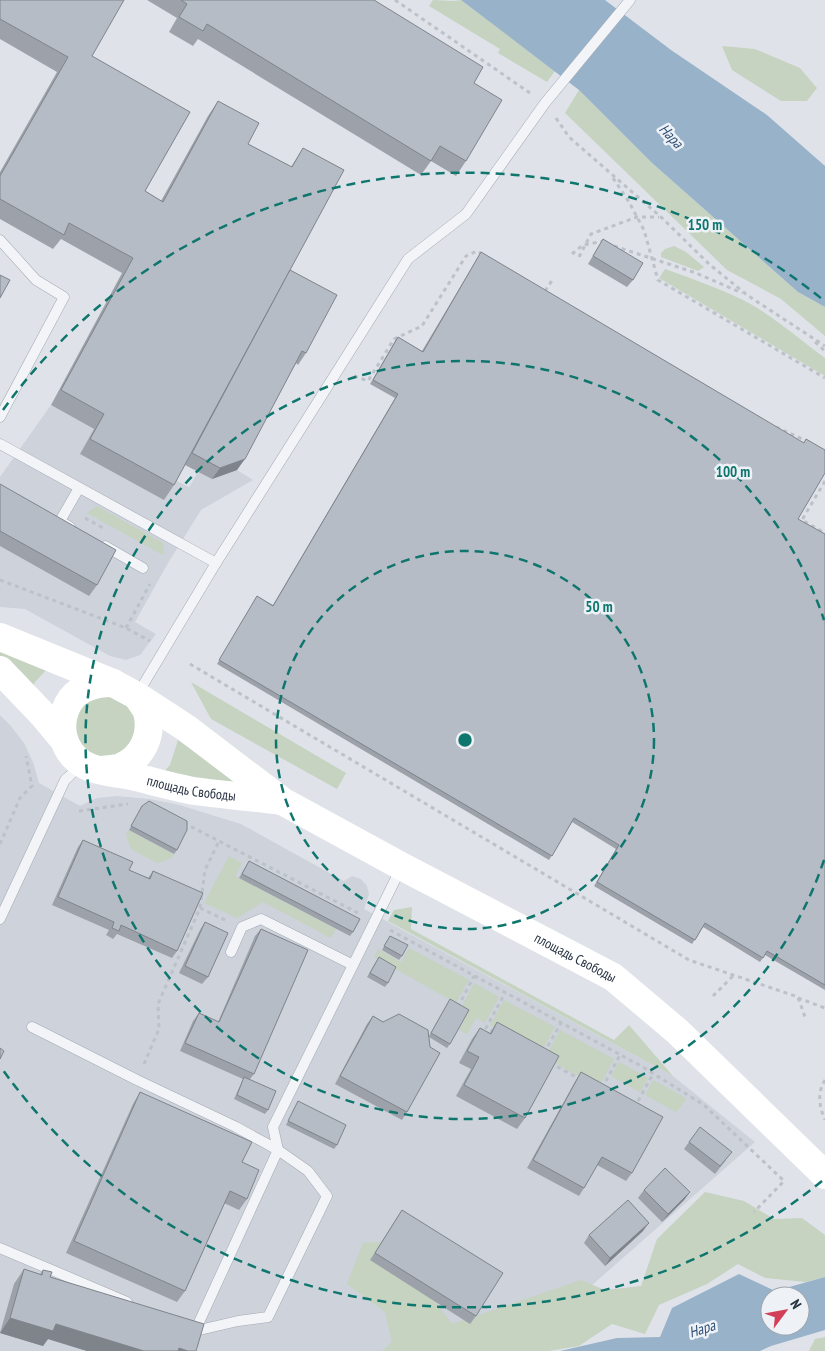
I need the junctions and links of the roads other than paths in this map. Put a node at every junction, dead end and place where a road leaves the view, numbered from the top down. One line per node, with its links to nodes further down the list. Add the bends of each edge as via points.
1 (630, 0): 8 (lane, via 545,103 466,214 408,259)
2 (0, 240): 3 (lane, via 36,280 64,297)
3 (0, 417)
4 (0, 444): 5 (lane)
5 (79, 488): 6 (lane, via 60,521); 8 (lane)
6 (77, 531)
7 (94, 540): 9 (lane)
8 (216, 563): 13 (lane)
9 (143, 568)
10 (0, 637): 12 (main road, площадь Свободы)
11 (0, 670): 14 (main road)
12 (113, 683): 13 (main road, площадь Свободы); 14 (main road, via 83,688 71,698 64,712)
13 (137, 696): 15 (main road, площадь Свободы, via 146,710 149,728 145,745 135,759 119,768); 16 (main road, площадь Свободы, via 186,728)
14 (64, 739): 15 (main road, via 68,750)
15 (92, 767): 16 (main road, площадь Свободы, via 194,791); 18 (lane, via 65,780)
16 (282, 801): 17 (main road, площадь Свободы)
17 (401, 866): 20 (lane); 23 (main road, площадь Свободы, via 613,977 677,1031)
18 (0, 919)
19 (231, 952): 20 (lane, via 242,927 261,919)
20 (353, 966): 22 (lane, via 273,1127)
21 (32, 1027): 22 (lane)
22 (278, 1150): 27 (lane); 27 (lane, via 308,1171 327,1196 268,1317)
23 (816, 1166)
24 (0, 1248): 25 (lane)
25 (133, 1305)
26 (178, 1324): 27 (lane)
27 (196, 1331)

